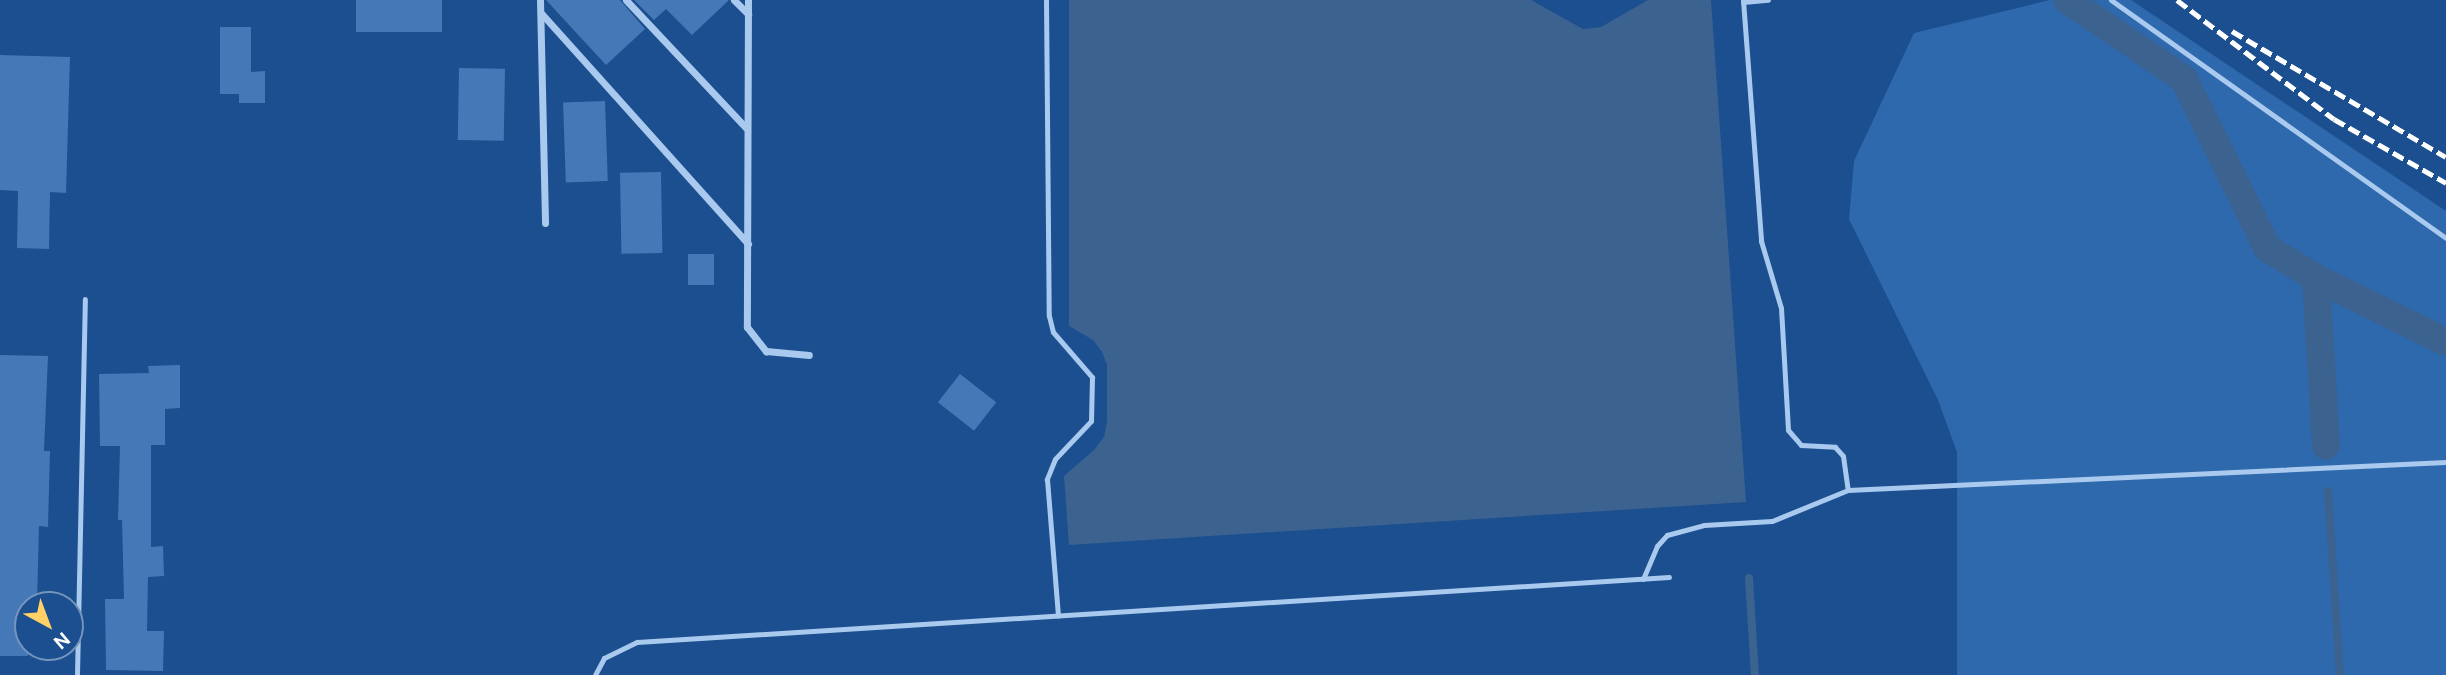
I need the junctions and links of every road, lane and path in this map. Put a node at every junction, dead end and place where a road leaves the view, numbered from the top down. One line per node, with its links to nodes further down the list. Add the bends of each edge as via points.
1 (540, 0): 9 (street)
2 (625, 0): 11 (street)
3 (734, 0): 10 (street)
4 (748, 0): 10 (street)
5 (1046, 0): 21 (lane, via 1049,316 1053,332 1092,377 1091,421 1055,459 1047,480)
6 (1768, 0): 8 (lane)
7 (2111, 0): 13 (lane)
8 (1743, 1): 18 (lane, via 1761,242 1781,307 1788,430 1801,445 1835,447 1843,456)
9 (541, 13): 12 (street); 14 (street)
10 (748, 14): 11 (street)
11 (746, 128): 14 (street)
12 (545, 223)
13 (2446, 238)
14 (748, 245): 16 (street, via 747,327 766,351)
15 (85, 299): 22 (lane)
16 (809, 355)
17 (2446, 462): 18 (lane)
18 (1848, 491): 20 (lane, via 1772,521 1704,525 1667,535 1657,546)
19 (1669, 578): 20 (lane)
20 (1643, 579): 21 (lane)
21 (1058, 615): 23 (lane, via 637,642 604,658)
22 (77, 675)
23 (594, 675)

